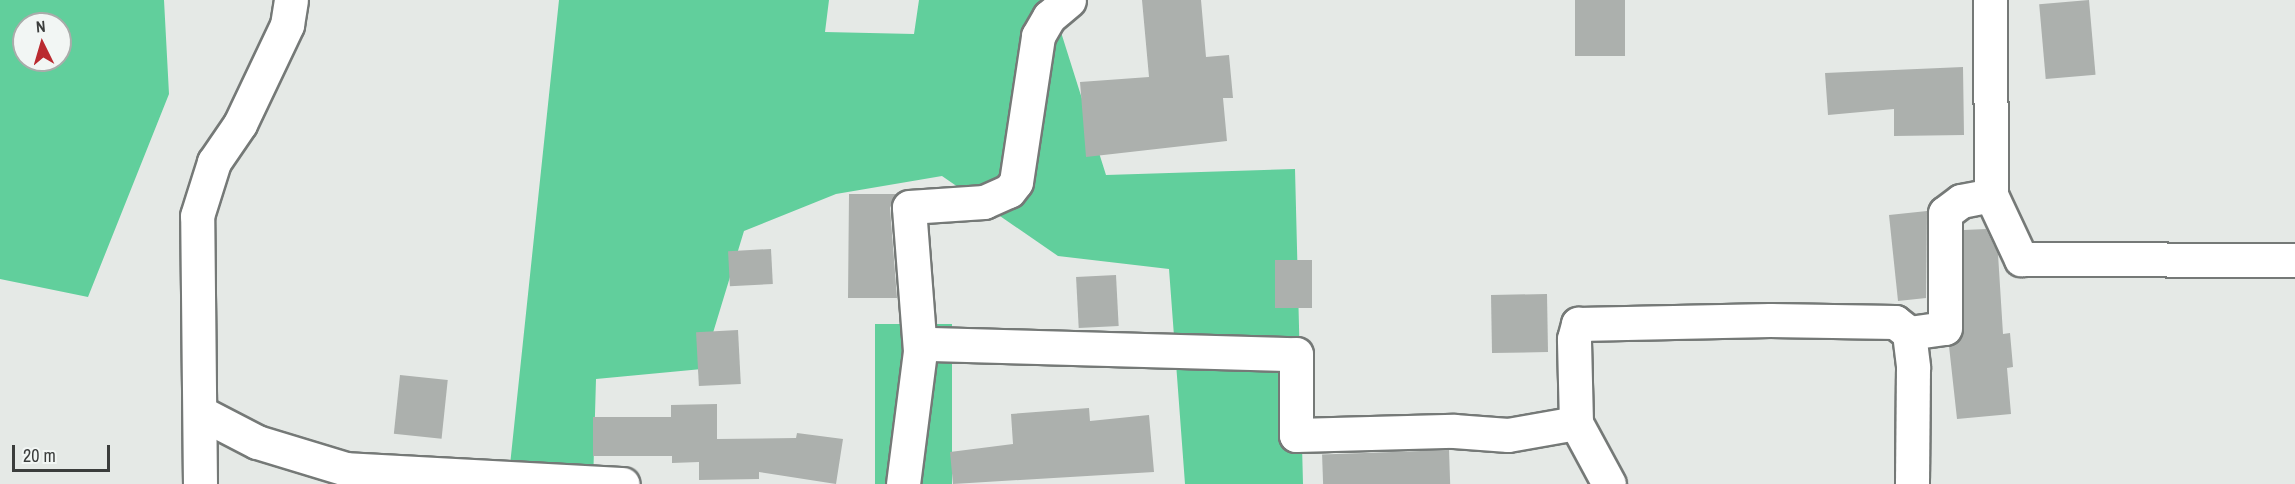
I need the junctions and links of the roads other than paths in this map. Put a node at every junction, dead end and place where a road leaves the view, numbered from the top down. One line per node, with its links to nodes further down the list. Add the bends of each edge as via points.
1 (291, 0): 8 (street, via 287,25 240,124 214,162 197,216)
2 (1069, 0): 7 (street, via 1049,17 1038,36 1017,182 1009,191 984,202 909,207)
3 (1990, 0): 4 (street)
4 (1990, 195): 5 (street, via 2021,259); 6 (street, via 1961,201 1945,213 1945,328)
5 (2295, 260)
6 (1909, 333): 9 (street, via 1895,322 1589,321 1578,324 1574,339); 15 (street, via 1914,368)
7 (920, 351): 9 (street, via 938,343 1296,354 1296,435 1454,431 1508,435); 13 (street)
8 (201, 413): 10 (street, via 297,457); 11 (street)
9 (1576, 423): 14 (street)
10 (382, 478): 12 (street)
11 (200, 484)
12 (611, 484)
13 (903, 484)
14 (1609, 484)
15 (1912, 484)

